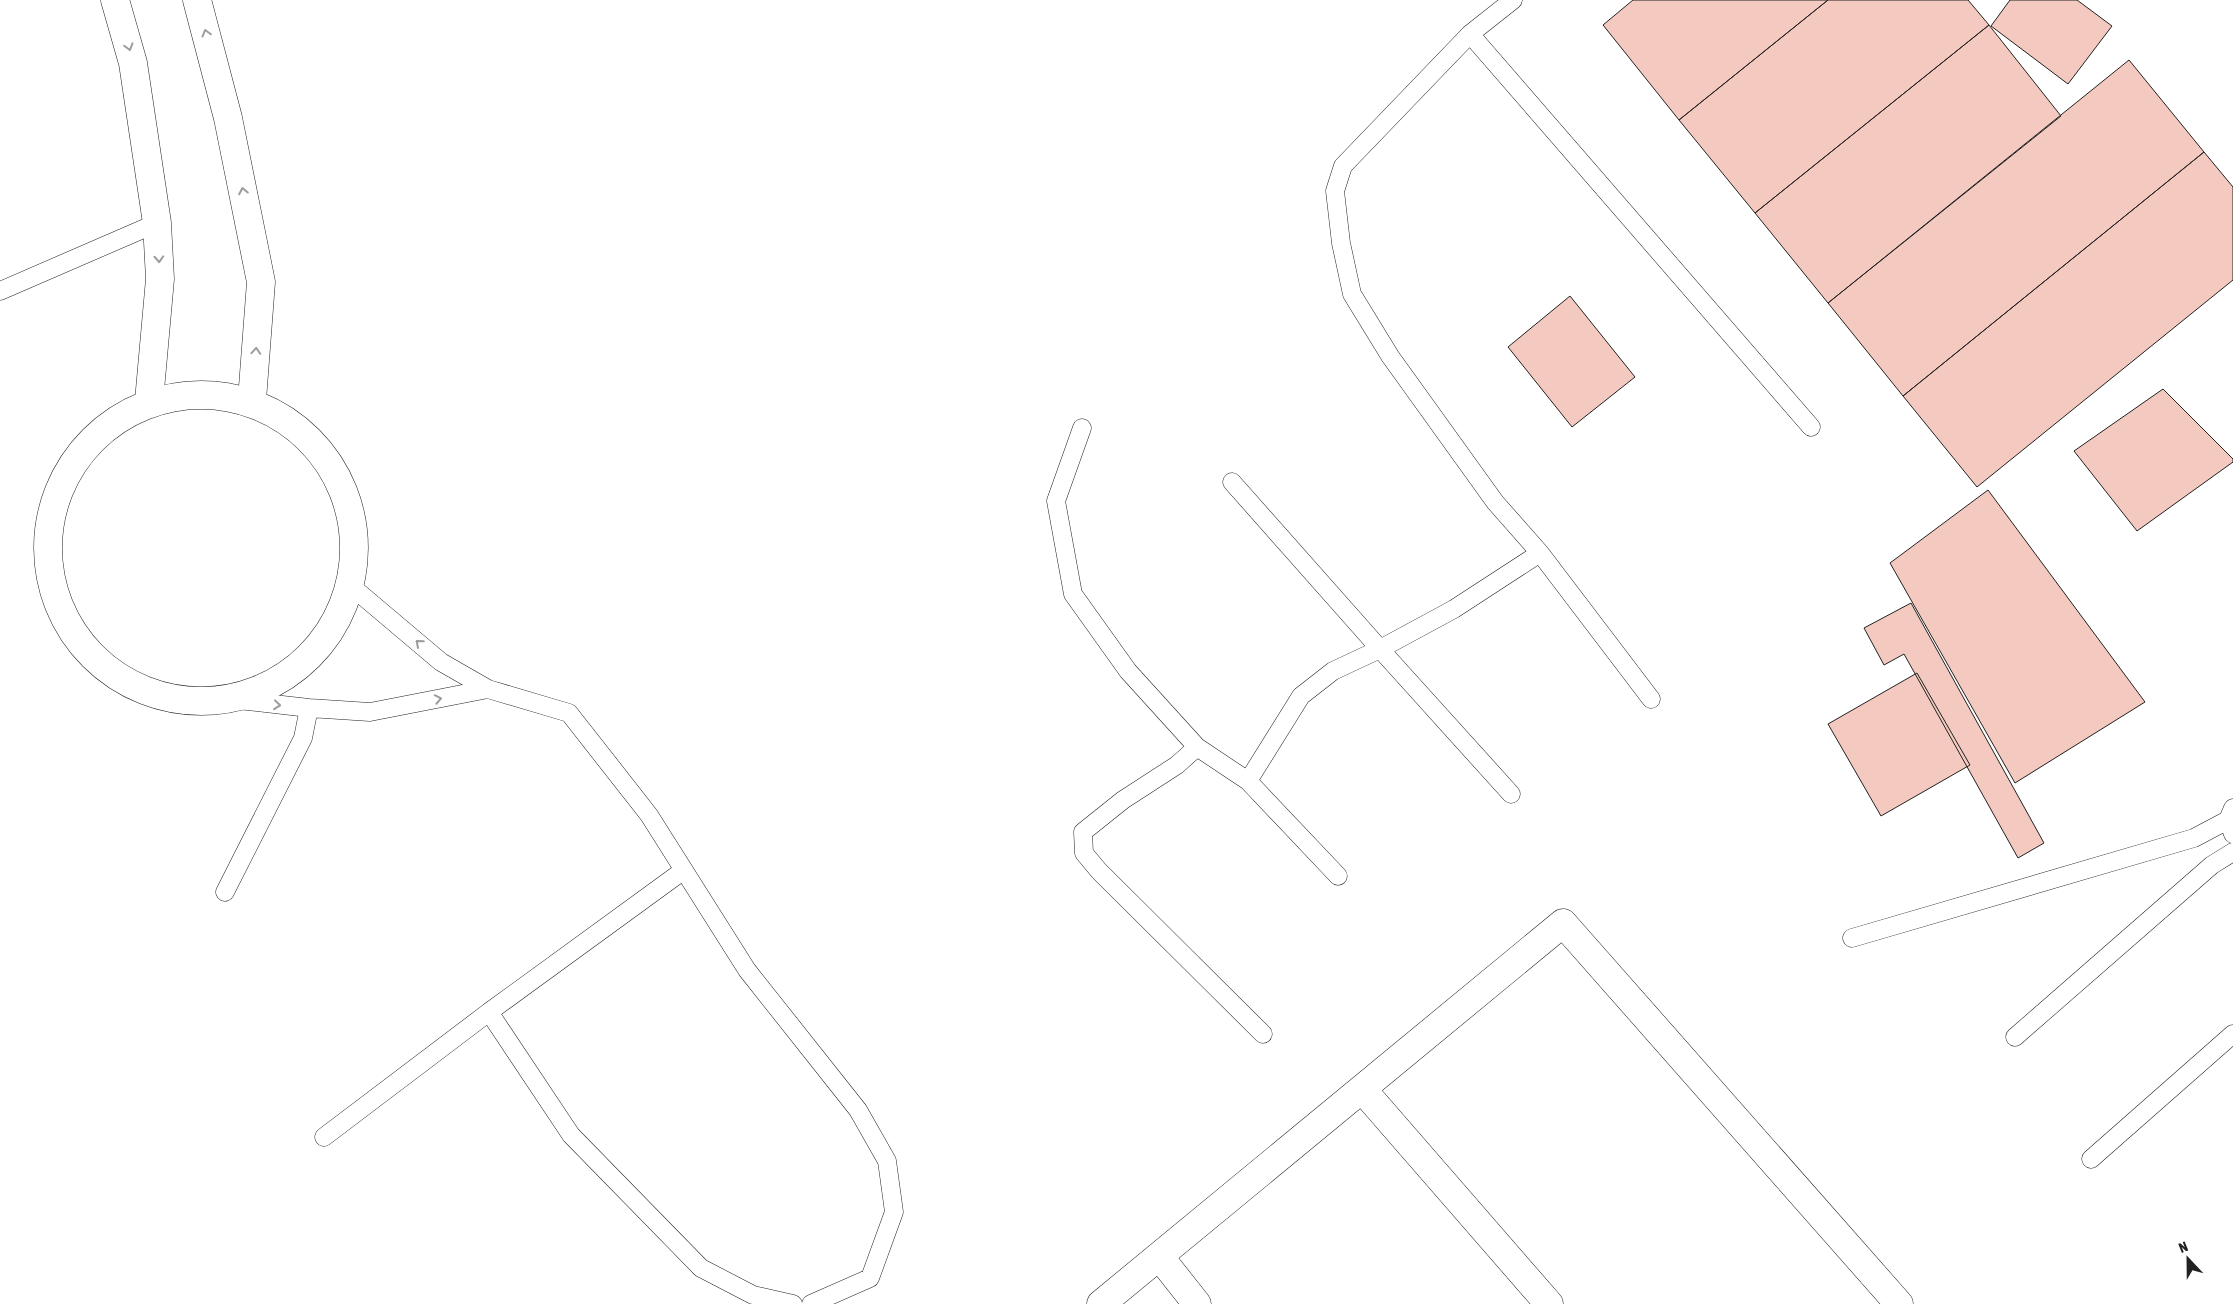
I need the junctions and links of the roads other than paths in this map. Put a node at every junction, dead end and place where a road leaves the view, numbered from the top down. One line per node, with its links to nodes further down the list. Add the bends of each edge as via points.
1 (115, 0): 5 (street, one-way to 5, via 133,63)
2 (197, 0): 7 (street, one-way to 2, via 261,282 228,118)
3 (1513, 0): 4 (lane)
4 (1470, 34): 9 (lane); 12 (lane, via 1343,166 1335,191 1341,243 1352,294 1390,356 1495,502)
5 (157, 223): 6 (lane); 8 (street, one-way to 8, via 160,279)
6 (0, 291)
7 (252, 400): 8 (street); 13 (street, via 302,429 338,474 355,529)
8 (150, 401): 16 (street, via 99,430 63,475 46,530 50,587 75,639 117,678 172,699)
9 (1811, 427)
10 (1082, 428): 19 (lane, via 1056,501 1073,594 1128,670)
11 (1232, 482): 14 (lane)
12 (1540, 553): 14 (lane, via 1454,609); 17 (lane)
13 (350, 586): 15 (lane, one-way to 13, via 441,662); 16 (street, via 326,638 283,678)
14 (1380, 649): 20 (lane, via 1333,672 1301,696); 21 (lane)
15 (488, 689): 18 (lane, one-way to 15, via 370,712); 24 (lane, via 569,713 649,815)
16 (229, 699): 18 (lane, one-way to 18)
17 (1651, 699)
18 (309, 708): 26 (lane, via 303,738)
19 (1197, 747): 20 (lane); 29 (lane, via 1178,765 1123,800 1083,832 1084,853)
20 (1248, 781): 25 (lane)
21 (1511, 794)
22 (2231, 821): 27 (lane, via 2194,838)
23 (2233, 852): 31 (lane, via 2212,865)
24 (684, 870): 28 (lane); 37 (lane, via 747,970 858,1110 887,1161 894,1212 870,1278)
25 (1338, 876)
26 (225, 892)
27 (1852, 938)
28 (489, 1012): 33 (lane); 36 (lane, via 571,1135 701,1268 753,1295)
29 (1263, 1034)
30 (2233, 1034): 34 (lane)
31 (2015, 1037)
32 (1362, 1089): 35 (street); 40 (street); 41 (street, via 1563,923)
33 (324, 1137)
34 (2092, 1159)
35 (1159, 1256): 38 (street); 39 (street)
36 (793, 1304)
37 (811, 1304)
38 (1101, 1304)
39 (1197, 1304)
40 (1548, 1304)
41 (1899, 1304)

